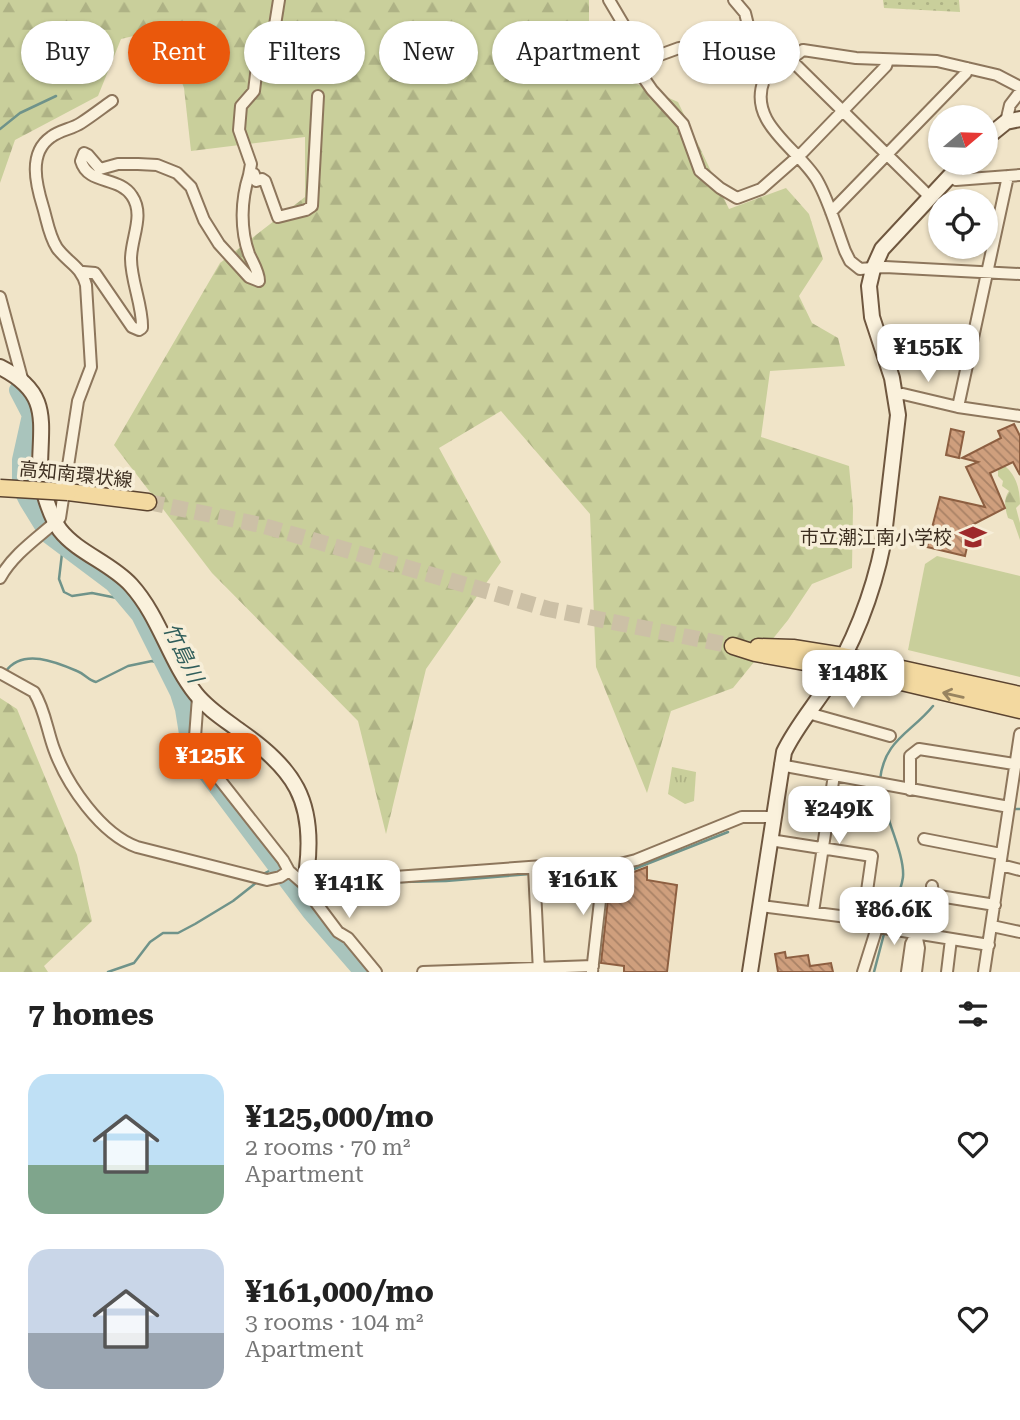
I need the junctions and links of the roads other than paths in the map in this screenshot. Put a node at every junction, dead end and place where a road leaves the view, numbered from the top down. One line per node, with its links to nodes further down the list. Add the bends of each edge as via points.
1 (279, 0): 21 (street, via 275,25 258,57 254,91 241,106 239,130 251,164)
2 (609, 0): 4 (street)
3 (734, 0): 5 (street)
4 (621, 21)
5 (748, 21)
6 (800, 53): 7 (street)
7 (888, 60): 8 (street, via 937,61); 16 (street)
8 (967, 68): 12 (street, via 997,75); 19 (street)
9 (800, 69): 16 (street)
10 (649, 84): 20 (street, via 683,124 703,175 734,197 757,192)
11 (762, 84): 20 (street, via 762,110 769,125)
12 (1020, 87)
13 (1020, 92): 17 (street, via 1010,105)
14 (318, 96): 21 (street, via 312,205 278,217 265,181)
15 (112, 101): 29 (street, via 46,141 35,171 56,246)
16 (843, 111): 19 (street); 20 (street)
17 (1013, 120): 18 (street)
18 (998, 130)
19 (886, 155): 25 (street); 27 (street)
20 (798, 156): 27 (street, via 816,179)
21 (249, 175): 29 (street, via 243,230 260,278 257,281 214,237 191,187 177,173 145,164 100,169 84,153 85,170 124,187 137,208 131,261 142,328 132,327 95,274)
22 (1014, 175): 23 (street, via 956,180); 30 (street)
23 (950, 176): 24 (street)
24 (938, 189)
25 (928, 195)
26 (928, 199): 28 (street, via 882,249)
27 (831, 212): 28 (street, via 850,261 860,269)
28 (873, 269): 30 (street); 35 (street, via 869,286 872,317)
29 (83, 272): 40 (street, via 90,367 78,401 60,518)
30 (986, 273): 31 (street); 36 (street)
31 (1020, 274)
32 (0, 297): 34 (street)
33 (0, 367): 34 (street)
34 (23, 382): 40 (street, via 41,413 40,474)
35 (896, 395): 36 (street); 43 (street, via 898,415 880,560)
36 (958, 407): 37 (street)
37 (1020, 416)
38 (0, 488): 39 (main road, 高知南環状線, bridge)
39 (148, 502)
40 (48, 528): 41 (street); 46 (street, via 129,582 156,620)
41 (0, 578)
42 (738, 647): 43 (main road)
43 (840, 662): 45 (main road); 47 (main road, one-way to 43); 48 (street)
44 (0, 673): 65 (street, via 34,692 62,770 84,802 123,841 267,880)
45 (1020, 695)
46 (198, 697): 62 (street, via 267,750 297,787 306,812); 65 (street, via 195,737 205,761 283,860)
47 (1020, 710)
48 (807, 713): 50 (street); 52 (street)
49 (1020, 734): 51 (street)
50 (890, 736)
51 (1014, 764): 54 (street, via 919,749 909,756); 55 (street)
52 (780, 765): 53 (street); 56 (street)
53 (834, 775): 54 (street); 59 (street)
54 (910, 790): 55 (street)
55 (1009, 807): 60 (street)
56 (773, 817): 58 (street); 61 (street, via 742,817 636,860)
57 (924, 839): 60 (street)
58 (770, 840): 59 (street); 69 (street)
59 (822, 848): 70 (street); 71 (street, via 872,856)
60 (1001, 860): 64 (street); 68 (street)
61 (604, 864): 63 (street); 79 (street)
62 (307, 868): 63 (street, via 395,877); 66 (street)
63 (534, 868): 78 (street)
64 (1020, 870)
65 (285, 874): 66 (street)
66 (305, 885): 80 (street, via 331,923)
67 (932, 886): 68 (street, via 933,895)
68 (995, 905): 72 (street)
69 (761, 906): 70 (street); 82 (street)
70 (813, 912): 71 (street)
71 (863, 919): 73 (street, via 879,921)
72 (992, 926): 74 (street); 77 (street)
73 (882, 928): 75 (street); 83 (street)
74 (1020, 932)
75 (916, 934): 76 (street); 84 (street); 85 (street)
76 (951, 939): 77 (street); 86 (street)
77 (989, 945): 87 (street)
78 (539, 969): 79 (street); 81 (street)
79 (592, 969)
80 (377, 972)
81 (423, 972)
82 (750, 972)
83 (863, 972)
84 (907, 972)
85 (916, 972)
86 (947, 972)
87 (984, 972)

